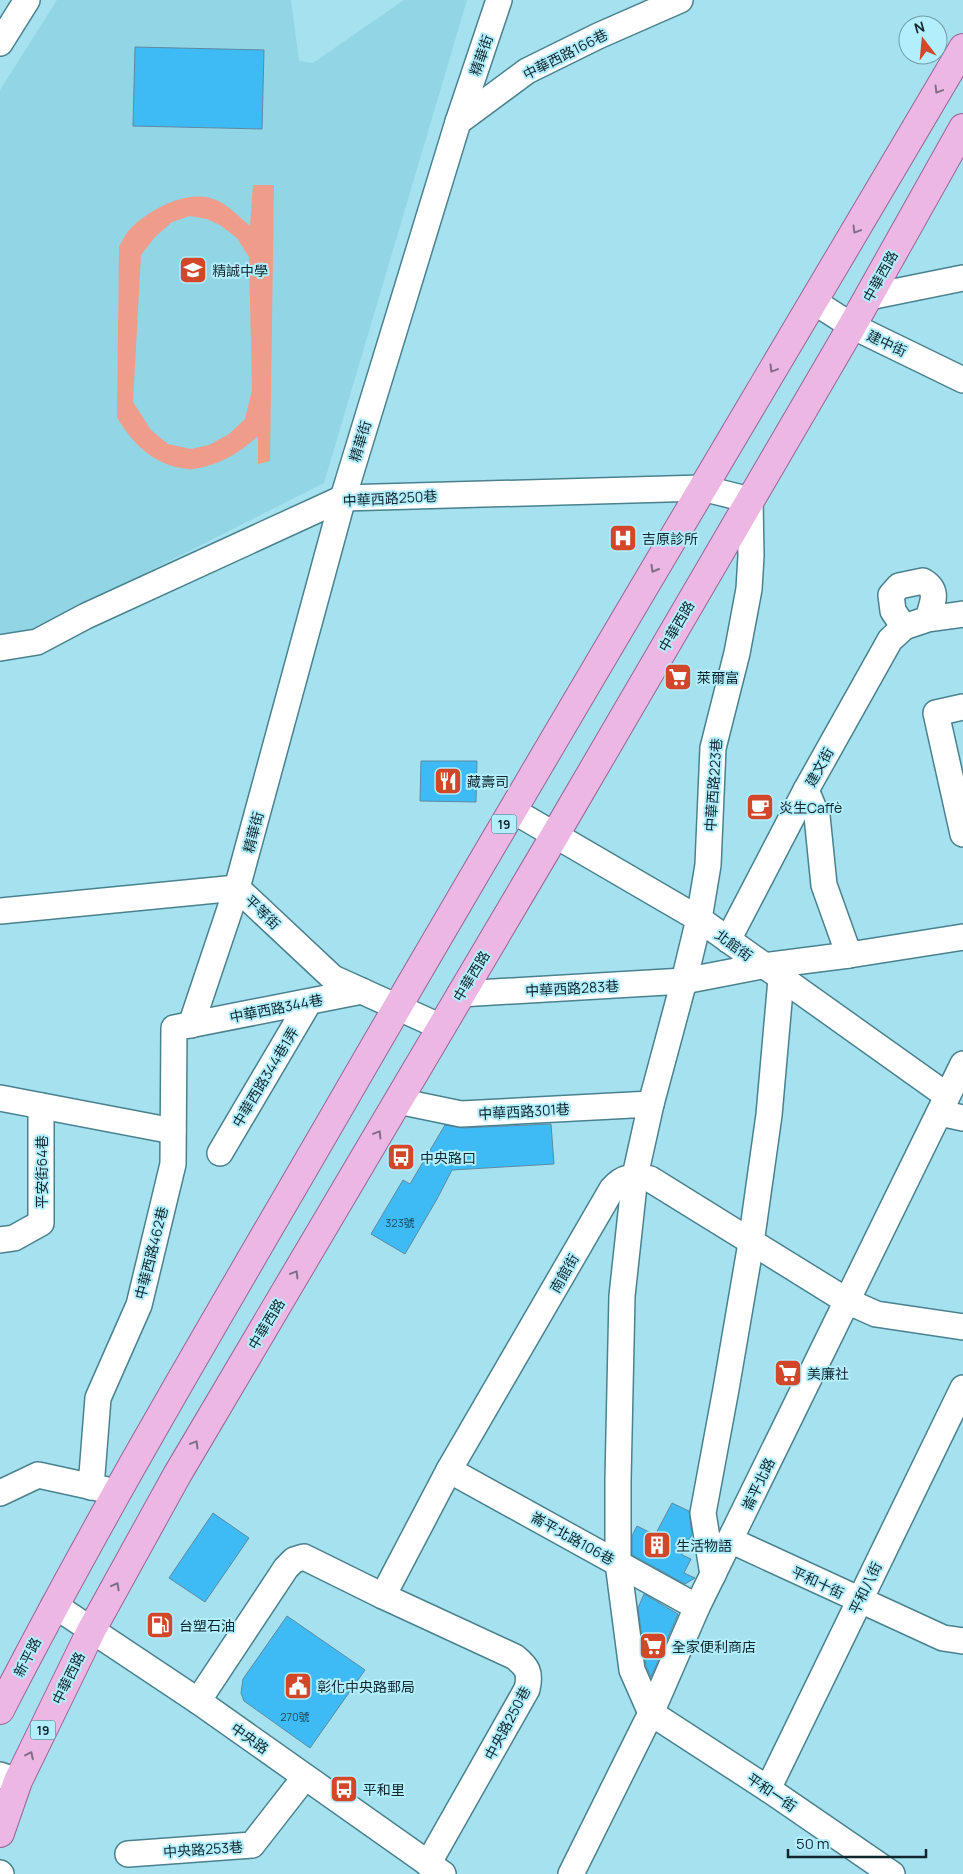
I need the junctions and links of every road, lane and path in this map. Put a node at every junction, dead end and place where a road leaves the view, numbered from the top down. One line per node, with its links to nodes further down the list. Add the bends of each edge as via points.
1 (500, 0): 6 (street, 精華街)
2 (680, 0): 6 (street, 中華西路166巷, via 527,71)
3 (18, 3): 4 (street)
4 (0, 43)
5 (963, 48): 10 (main road, 19, one-way to 10)
6 (458, 122): 14 (street, 精華街)
7 (963, 128): 9 (main road, 中華西路 / 19)
8 (963, 278): 9 (street)
9 (869, 297): 11 (main road, 中華西路 / 19)
10 (813, 301): 11 (street, 建中街); 13 (main road, 19, one-way to 13)
11 (852, 326): 12 (street, 建中街); 15 (main road, 中華西路 / 19)
12 (963, 380)
13 (702, 488): 14 (street, 中華西路250巷); 15 (street, 中華西路250巷); 23 (main road, 19, one-way to 23)
14 (343, 498): 19 (street, 中華西路250巷, via 86,616 37,642); 26 (street, 精華街)
15 (750, 500): 25 (main road, 中華西路 / 19); 28 (street, 中華西路223巷, via 749,589 713,748 708,865)
16 (963, 614): 17 (street, 建文街)
17 (928, 619): 18 (street, 建文街); 18 (street, via 934,594 931,585 923,581 899,586 891,595 893,612)
18 (904, 627): 21 (street, 建文街, via 890,640)
19 (0, 648)
20 (963, 707): 22 (street, via 936,713)
21 (806, 790): 30 (street, 建文街); 31 (street, via 817,816 824,885)
22 (959, 798): 24 (street)
23 (512, 810): 25 (street, 北館街); 37 (main road, 19)
24 (963, 834)
25 (555, 835): 28 (street, 北館街); 35 (main road, 中華西路 / 19)
26 (238, 888): 27 (street, 平等街); 34 (street, 平等街, via 333,978); 38 (street, 精華街)
27 (0, 911)
28 (699, 919): 30 (street, 北館街); 33 (street, 中華西路223巷)
29 (963, 936): 31 (street)
30 (728, 940): 32 (street, 北館街)
31 (849, 955): 32 (street)
32 (772, 972): 33 (street, 中華西路283巷); 45 (street, 北館街); 50 (street, via 769,1115)
33 (684, 982): 35 (street, 中華西路283巷); 43 (street, 中華西路223巷)
34 (362, 991): 36 (street, 中華西路344巷); 37 (street, 平等街)
35 (460, 994): 39 (main road, 中華西路 / 19)
36 (309, 1002): 38 (street, 中華西路344巷); 47 (street, 中華西路344巷1弄)
37 (397, 1008): 39 (street, 平等街); 55 (main road, 19)
38 (191, 1025): 46 (street, 中華西路462巷, via 174,1028)
39 (441, 1027): 42 (main road, 中華西路 / 19)
40 (963, 1064): 45 (street, 崙平北路)
41 (0, 1098): 44 (street)
42 (398, 1101): 43 (street, 中華西路301巷, via 461,1114); 64 (main road, 中華西路 / 19, one-way to 42, via 177,1475)
43 (651, 1104): 48 (street, 中華西路223巷)
44 (41, 1106): 46 (street); 49 (street, 平安街64巷, via 41,1223 14,1238)
45 (950, 1108): 51 (street, 崙平北路)
46 (173, 1131): 55 (street, 中華西路462巷, via 173,1164 139,1305 98,1398)
47 (220, 1153)
48 (635, 1176): 50 (street, via 650,1179); 54 (street, 南館街, via 620,1181 612,1189); 58 (street, 中華西路223巷, via 622,1296)
49 (0, 1240)
50 (751, 1243): 51 (street); 59 (street, via 703,1513)
51 (847, 1301): 52 (street, via 876,1314); 57 (street, 崙平北路)
52 (963, 1327)
53 (963, 1388): 61 (street, 平和八街)
54 (450, 1470): 58 (street, 崙平北路106巷); 60 (street, 南館街)
55 (104, 1490): 56 (street, via 38,1475); 62 (main road, 19)
56 (0, 1493)
57 (730, 1540): 59 (street, 崙平北路); 61 (street, 平和十街)
58 (618, 1563): 63 (street, 崙平北路106巷); 68 (street, 中華西路223巷, via 632,1670)
59 (713, 1575): 63 (street, 崙平北路)
60 (383, 1596): 66 (street, 中央路250巷, via 314,1561 304,1557 294,1560); 74 (street, 中央路250巷, via 514,1657 525,1665 530,1678)
61 (859, 1601): 65 (street, 平和十街, via 943,1638); 71 (street, 平和八街)
62 (54, 1605): 64 (street, 中央路); 67 (main road, 新平路 / 19)
63 (697, 1607): 68 (street, 崙平北路)
64 (92, 1628): 66 (street, 中央路); 70 (main road, 中華西路 / 19, one-way to 64)
65 (963, 1641)
66 (198, 1701): 69 (street, 中央路)
67 (0, 1710)
68 (651, 1713): 71 (street, 平和一街); 75 (street, 崙平北路)
69 (305, 1777): 73 (street, 中央路253巷, via 252,1845); 74 (street, 中央路)
70 (9, 1778): 72 (main road, 中華西路 / 19)
71 (768, 1789): 76 (street, 平和一街)
72 (0, 1833)
73 (128, 1854)
74 (436, 1869)
75 (571, 1874)
76 (892, 1874)

